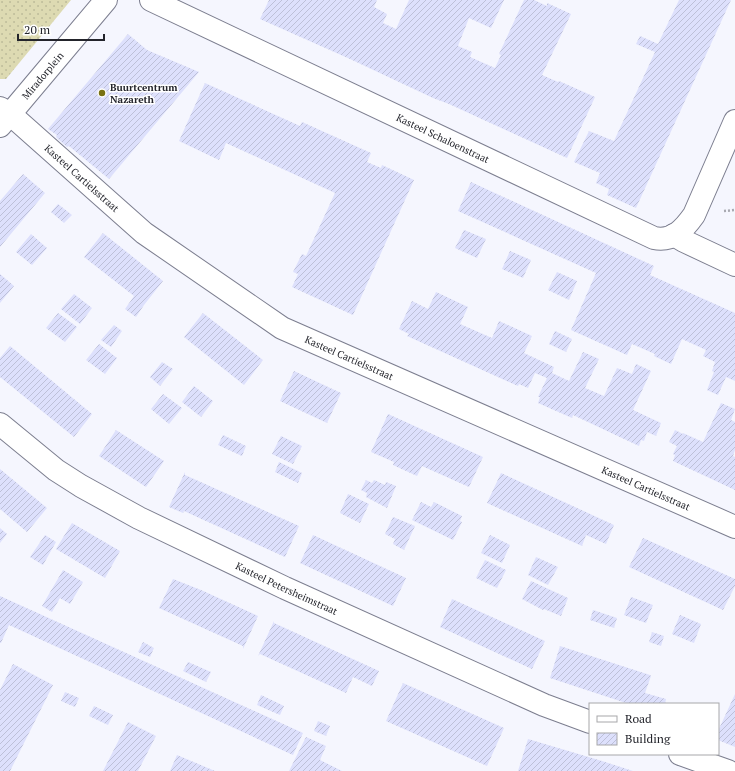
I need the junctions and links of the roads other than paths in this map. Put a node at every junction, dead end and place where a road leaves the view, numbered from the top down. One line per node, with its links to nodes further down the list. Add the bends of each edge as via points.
1 (106, 0): 3 (street, Miradorplein)
2 (151, 0): 5 (street, Kasteel Schaloenstraat, via 654,238 667,239)
3 (3, 116): 8 (street, Kasteel Cartielsstraat, via 144,233 282,328)
4 (735, 121): 5 (street, via 694,215 688,224)
5 (674, 235): 6 (street)
6 (735, 265)
7 (0, 424): 9 (street, Kasteel Petersheimstraat, via 56,470 139,518 285,588 544,706)
8 (735, 528)
9 (589, 722)
10 (683, 755): 11 (street)
11 (728, 771)

